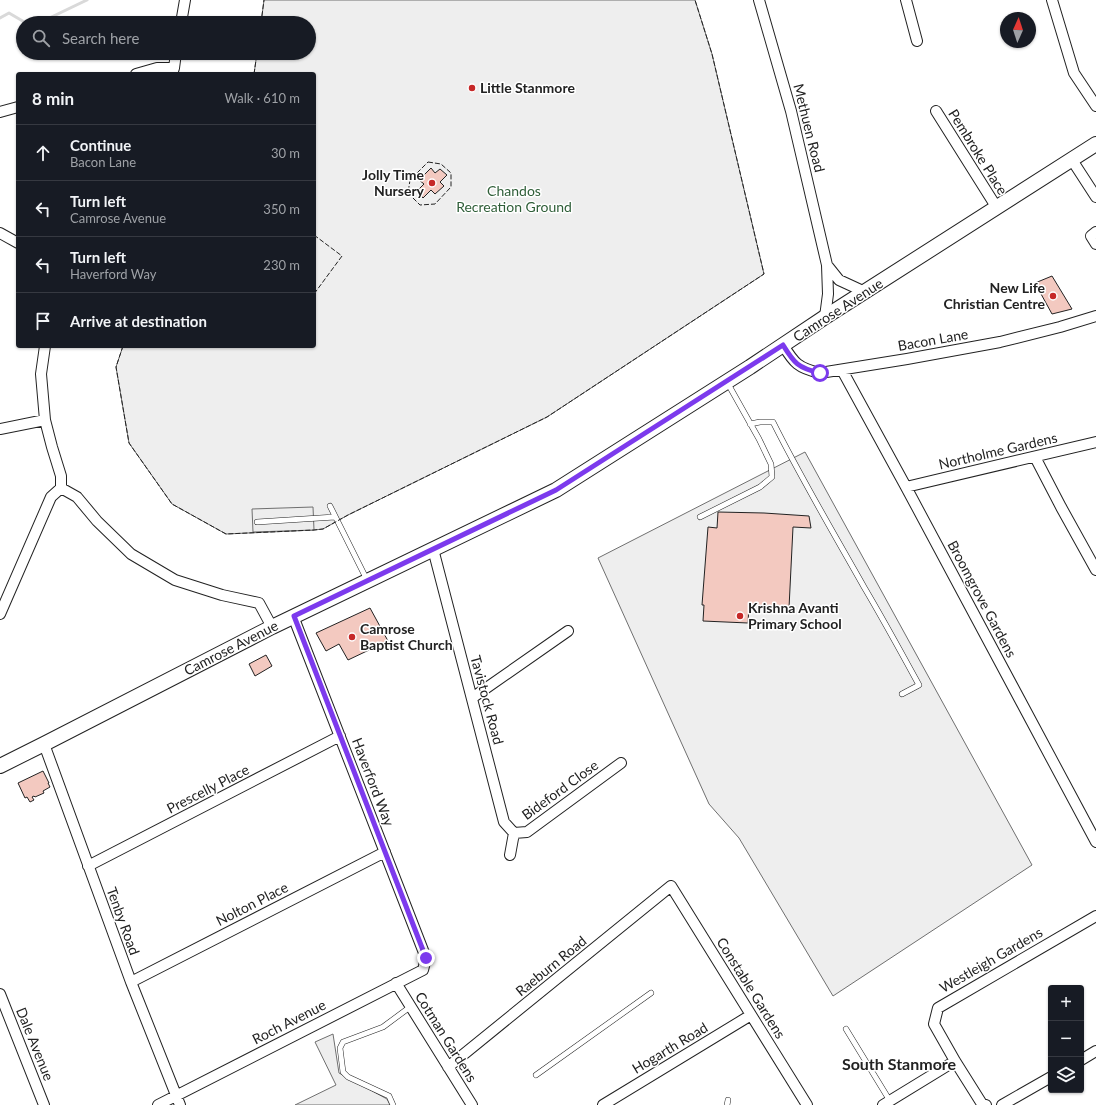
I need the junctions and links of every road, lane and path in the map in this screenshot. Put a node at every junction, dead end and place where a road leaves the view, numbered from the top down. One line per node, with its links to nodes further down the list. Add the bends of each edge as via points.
1 (185, 0): 5 (street)
2 (759, 0): 22 (street, Methuen Road, via 791,111)
3 (906, 0): 6 (street)
4 (1052, 0): 10 (street, via 1074,73)
5 (182, 16)
6 (918, 41)
7 (175, 60): 8 (street)
8 (173, 71): 9 (street, via 156,68)
9 (143, 72)
10 (1096, 106)
11 (16, 108): 13 (street)
12 (936, 111): 17 (street, Pembroke Place)
13 (0, 112)
14 (1096, 144): 15 (street, Camrose Avenue)
15 (1072, 160): 16 (street); 17 (street, Camrose Avenue)
16 (1096, 197)
17 (997, 208): 23 (street, Camrose Avenue)
18 (1096, 232): 21 (street, via 1091,236)
19 (0, 233): 20 (street)
20 (16, 242)
21 (1096, 244)
22 (827, 265): 23 (street, Methuen Road, via 839,280); 25 (street, Methuen Road, via 828,294)
23 (865, 292): 25 (street, Camrose Avenue)
24 (1096, 316): 28 (street, Bacon Lane, via 1000,342)
25 (825, 317): 26 (street, Camrose Avenue)
26 (783, 345): 28 (street, Bacon Lane, via 792,360 806,370 820,373); 29 (street, Camrose Avenue)
27 (46, 348): 30 (street, via 41,374)
28 (842, 370): 35 (street, Broomgrove Gardens)
29 (726, 382): 31 (lane); 41 (street, Camrose Avenue, via 556,490)
30 (45, 420): 32 (street); 36 (street)
31 (750, 424): 39 (lane, via 771,464 772,477 760,487); 48 (lane, via 774,422 824,518 919,685)
32 (0, 429)
33 (1096, 442): 34 (street, Northolme Gardens)
34 (1035, 456): 35 (street, Northolme Gardens); 42 (street)
35 (906, 487): 55 (street, Broomgrove Gardens)
36 (62, 488): 44 (street, via 51,497); 46 (street, via 77,497 131,554 175,580 222,595 259,603)
37 (330, 506): 38 (lane)
38 (335, 517): 40 (lane); 43 (lane)
39 (700, 517)
40 (257, 522)
41 (433, 549): 43 (street, Camrose Avenue); 49 (street, Tavistock Road)
42 (1096, 570)
43 (368, 580): 45 (street, Camrose Avenue)
44 (0, 614)
45 (294, 616): 46 (street, Camrose Avenue); 50 (street, Haverford Way)
46 (272, 627): 51 (street, Camrose Avenue)
47 (568, 631): 49 (street)
48 (902, 694)
49 (472, 698): 54 (street, Tavistock Road, via 504,822)
50 (340, 736): 56 (street, Haverford Way); 58 (street, Prescelly Place)
51 (44, 744): 53 (street, Camrose Avenue); 58 (street, Tenby Road)
52 (621, 763): 54 (street, Bideford Close, via 527,832)
53 (0, 766)
54 (514, 833): 57 (street)
55 (1096, 842)
56 (385, 852): 61 (street, Haverford Way); 62 (street, Nolton Place)
57 (510, 855)
58 (88, 866): 62 (street, Tenby Road)
59 (671, 886): 67 (street, Constable Gardens); 72 (street, Raeburn Road)
60 (1096, 916): 71 (street, Westleigh Gardens, via 938,1008 934,1024)
61 (426, 958): 63 (street, Roch Avenue, via 423,970)
62 (131, 982): 75 (street, Tenby Road)
63 (396, 983): 66 (street, Cotman Gardens); 75 (street, Roch Avenue)
64 (651, 993): 73 (lane)
65 (0, 994): 77 (street, Dale Avenue)
66 (410, 1007): 72 (street, Cotman Gardens); 79 (lane, via 383,1027 343,1042 340,1048 343,1072 389,1096)
67 (751, 1015): 81 (street, Hogarth Road); 82 (street, Constable Gardens)
68 (846, 1029): 76 (lane)
69 (1096, 1051): 70 (street)
70 (1084, 1058)
71 (955, 1062): 76 (street); 83 (street, Westleigh Gardens, via 982,1104)
72 (448, 1067): 80 (street, Cotman Gardens)
73 (536, 1075)
74 (1048, 1079): 84 (street)
75 (178, 1100): 78 (street, Roch Avenue)
76 (887, 1103)
77 (44, 1105)
78 (158, 1105)
79 (393, 1105)
80 (472, 1105)
81 (603, 1105)
82 (807, 1105)
83 (986, 1105)
84 (1002, 1105)

